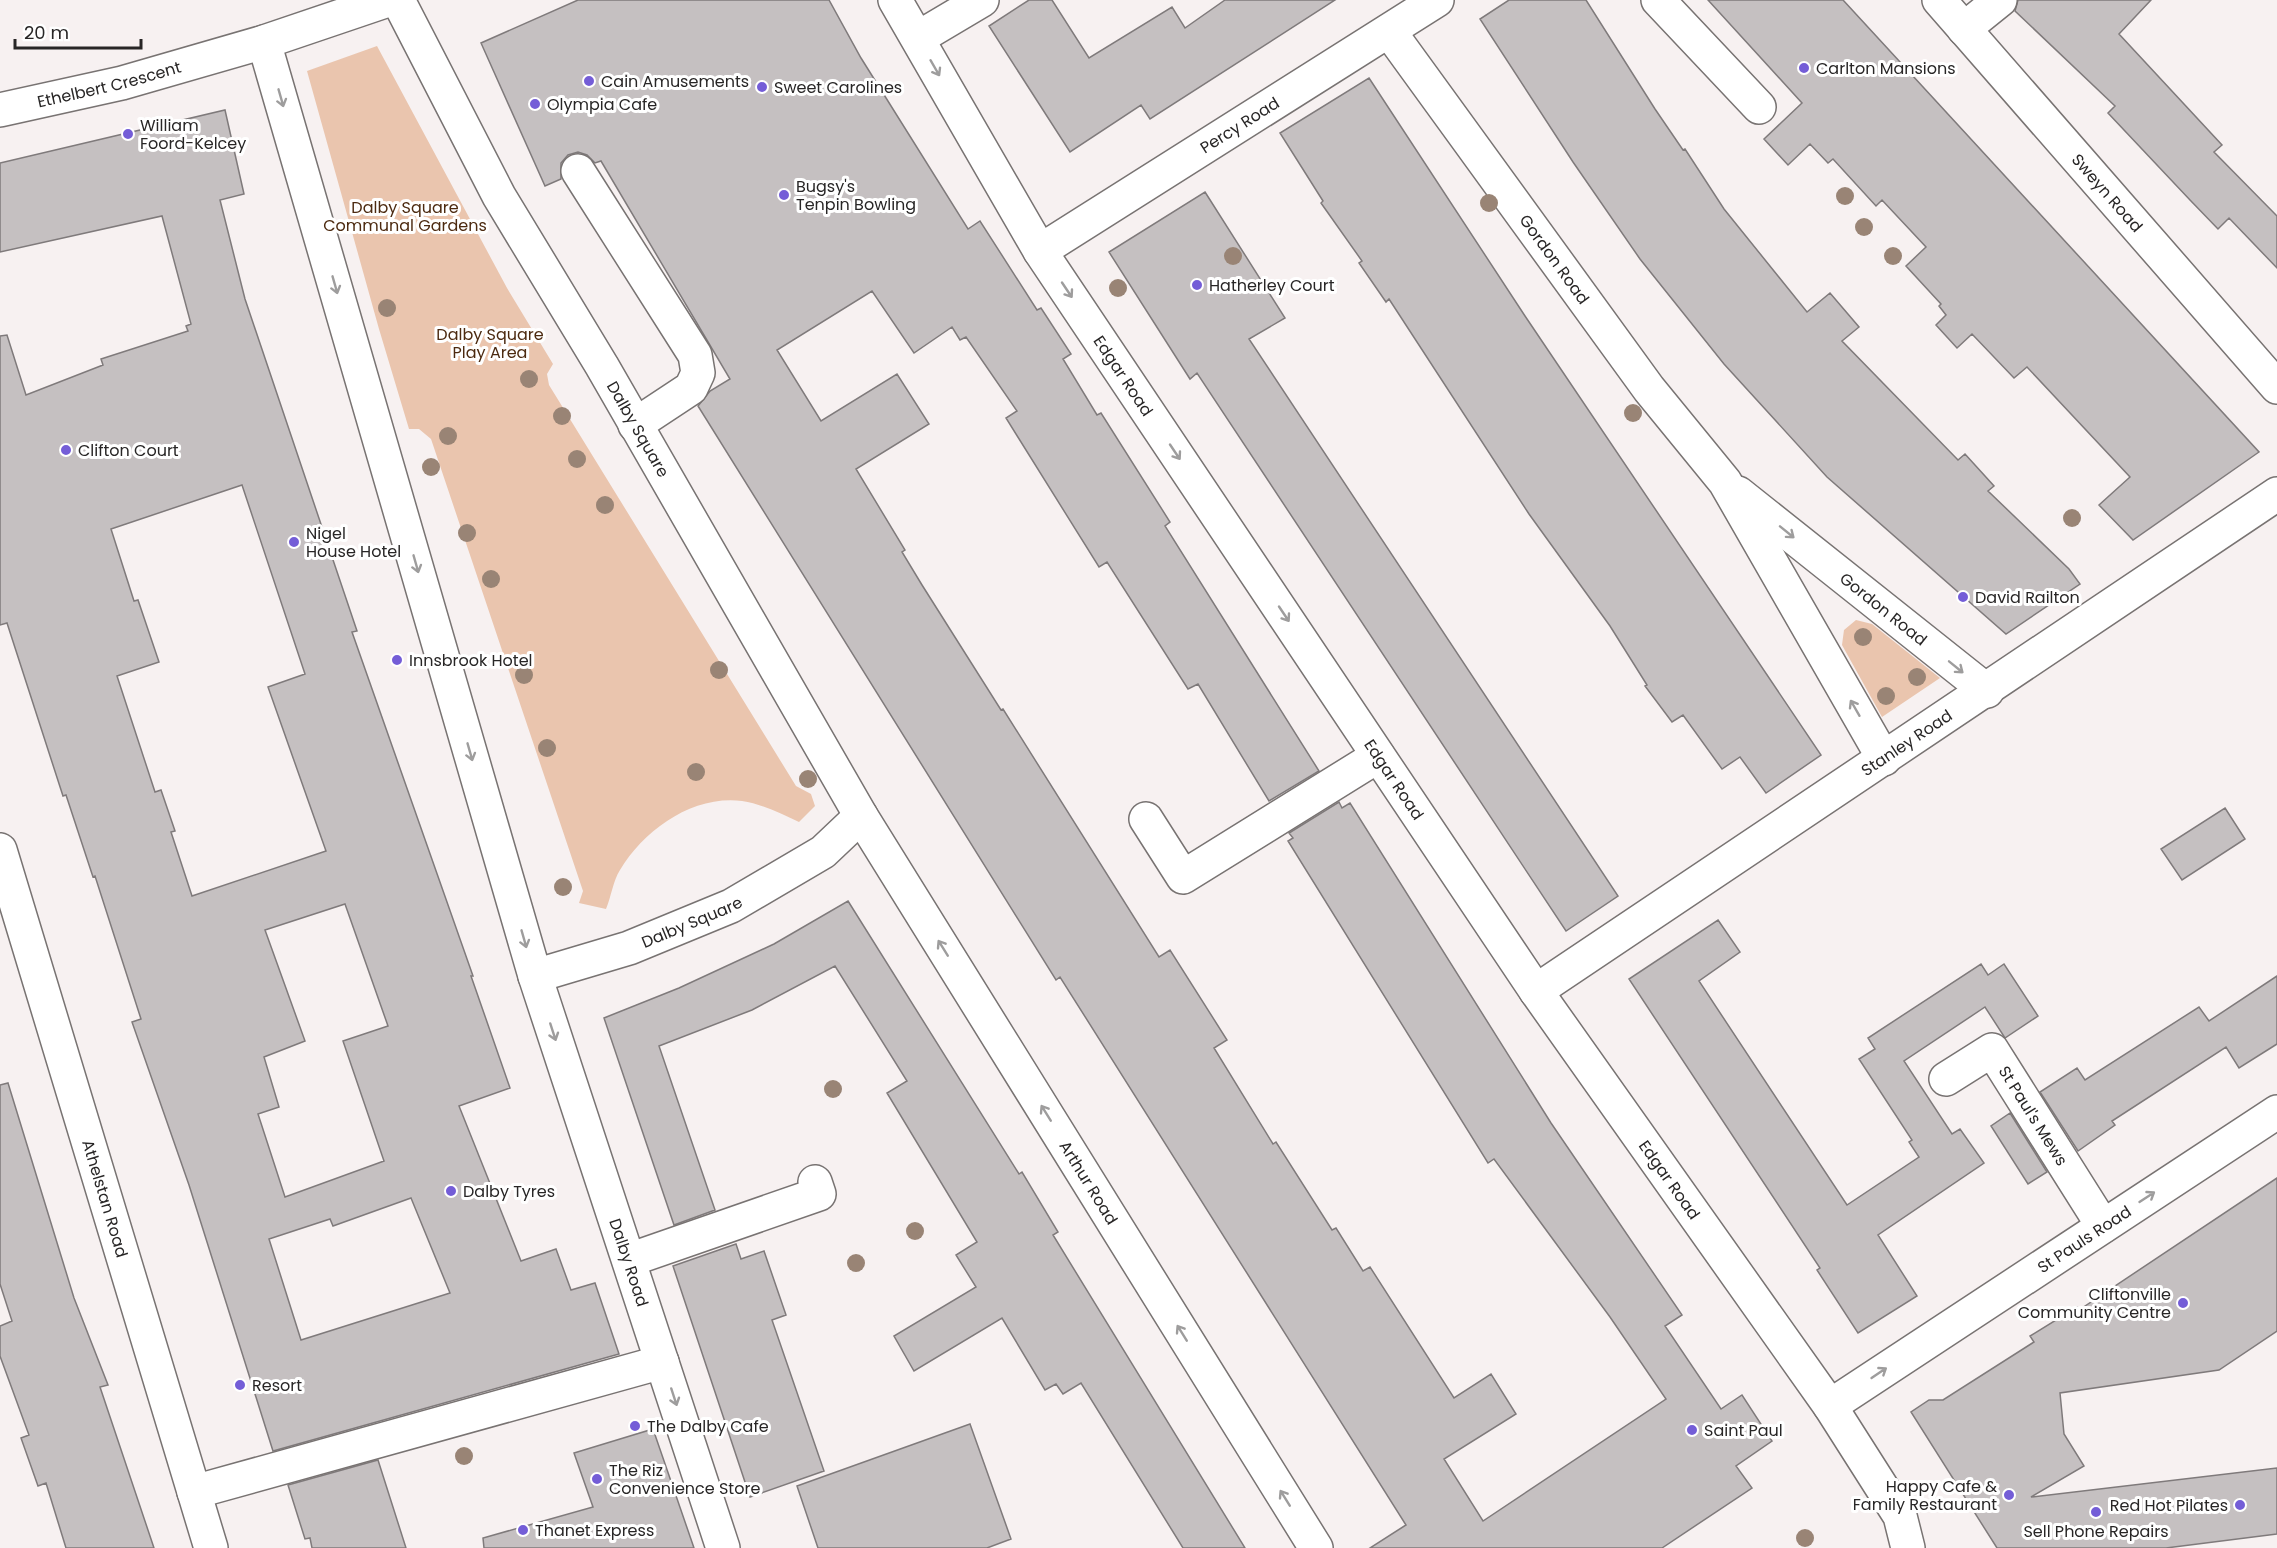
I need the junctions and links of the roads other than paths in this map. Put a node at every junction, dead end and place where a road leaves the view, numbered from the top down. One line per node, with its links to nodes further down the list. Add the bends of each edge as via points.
1 (388, 0): 12 (street, Ethelbert Crescent)
2 (398, 0): 18 (street, Dalby Square, via 499,196)
3 (895, 0): 11 (street, Edgar Road)
4 (982, 0): 11 (street)
5 (1437, 0): 10 (street, Percy Road)
6 (1658, 0): 13 (street)
7 (1939, 0): 9 (street, Sweyn Road)
8 (2000, 0): 9 (street)
9 (1964, 29): 17 (street, Sweyn Road)
10 (1389, 31): 16 (street, Percy Road); 19 (street, Gordon Road, via 1649,389)
11 (918, 38): 16 (street, Edgar Road, one-way to 16)
12 (264, 42): 14 (street, Ethelbert Crescent, via 122,83); 27 (street, one-way to 27)
13 (1759, 107)
14 (0, 110)
15 (578, 171): 18 (street, via 696,355 698,373 691,388)
16 (1040, 251): 22 (street, Edgar Road, one-way to 22)
17 (2277, 387)
18 (635, 425): 24 (street, Dalby Square)
19 (1725, 482): 21 (street, Gordon Road, one-way to 21); 23 (street, Gordon Road, one-way to 19)
20 (2277, 494): 21 (street, Stanley Road)
21 (1987, 691): 23 (street, Stanley Road)
22 (1378, 756): 25 (street, via 1182,877); 28 (street, Edgar Road)
23 (1884, 759): 28 (street, Stanley Road)
24 (861, 816): 27 (street, Dalby Square, via 823,852 731,906 629,948); 39 (street, Arthur Road, one-way to 24)
25 (1146, 819)
26 (0, 850): 36 (street, Athelstan Road)
27 (535, 976): 33 (street, Dalby Road, one-way to 33)
28 (1536, 991): 35 (street, Edgar Road)
29 (1946, 1079): 32 (street, St Paul's Mews, via 1992,1050)
30 (2277, 1112): 32 (street, St Pauls Road, one-way to 30)
31 (815, 1182): 33 (street, via 819,1194)
32 (2103, 1226): 35 (street, St Pauls Road, one-way to 32)
33 (629, 1260): 34 (street, Dalby Road)
34 (662, 1362): 36 (street); 38 (street, Dalby Road, one-way to 38)
35 (1830, 1406): 40 (street, Edgar Road, via 1899,1516)
36 (194, 1492): 37 (street, Athelstan Road)
37 (211, 1548)
38 (723, 1548)
39 (1316, 1548)
40 (1908, 1548)

